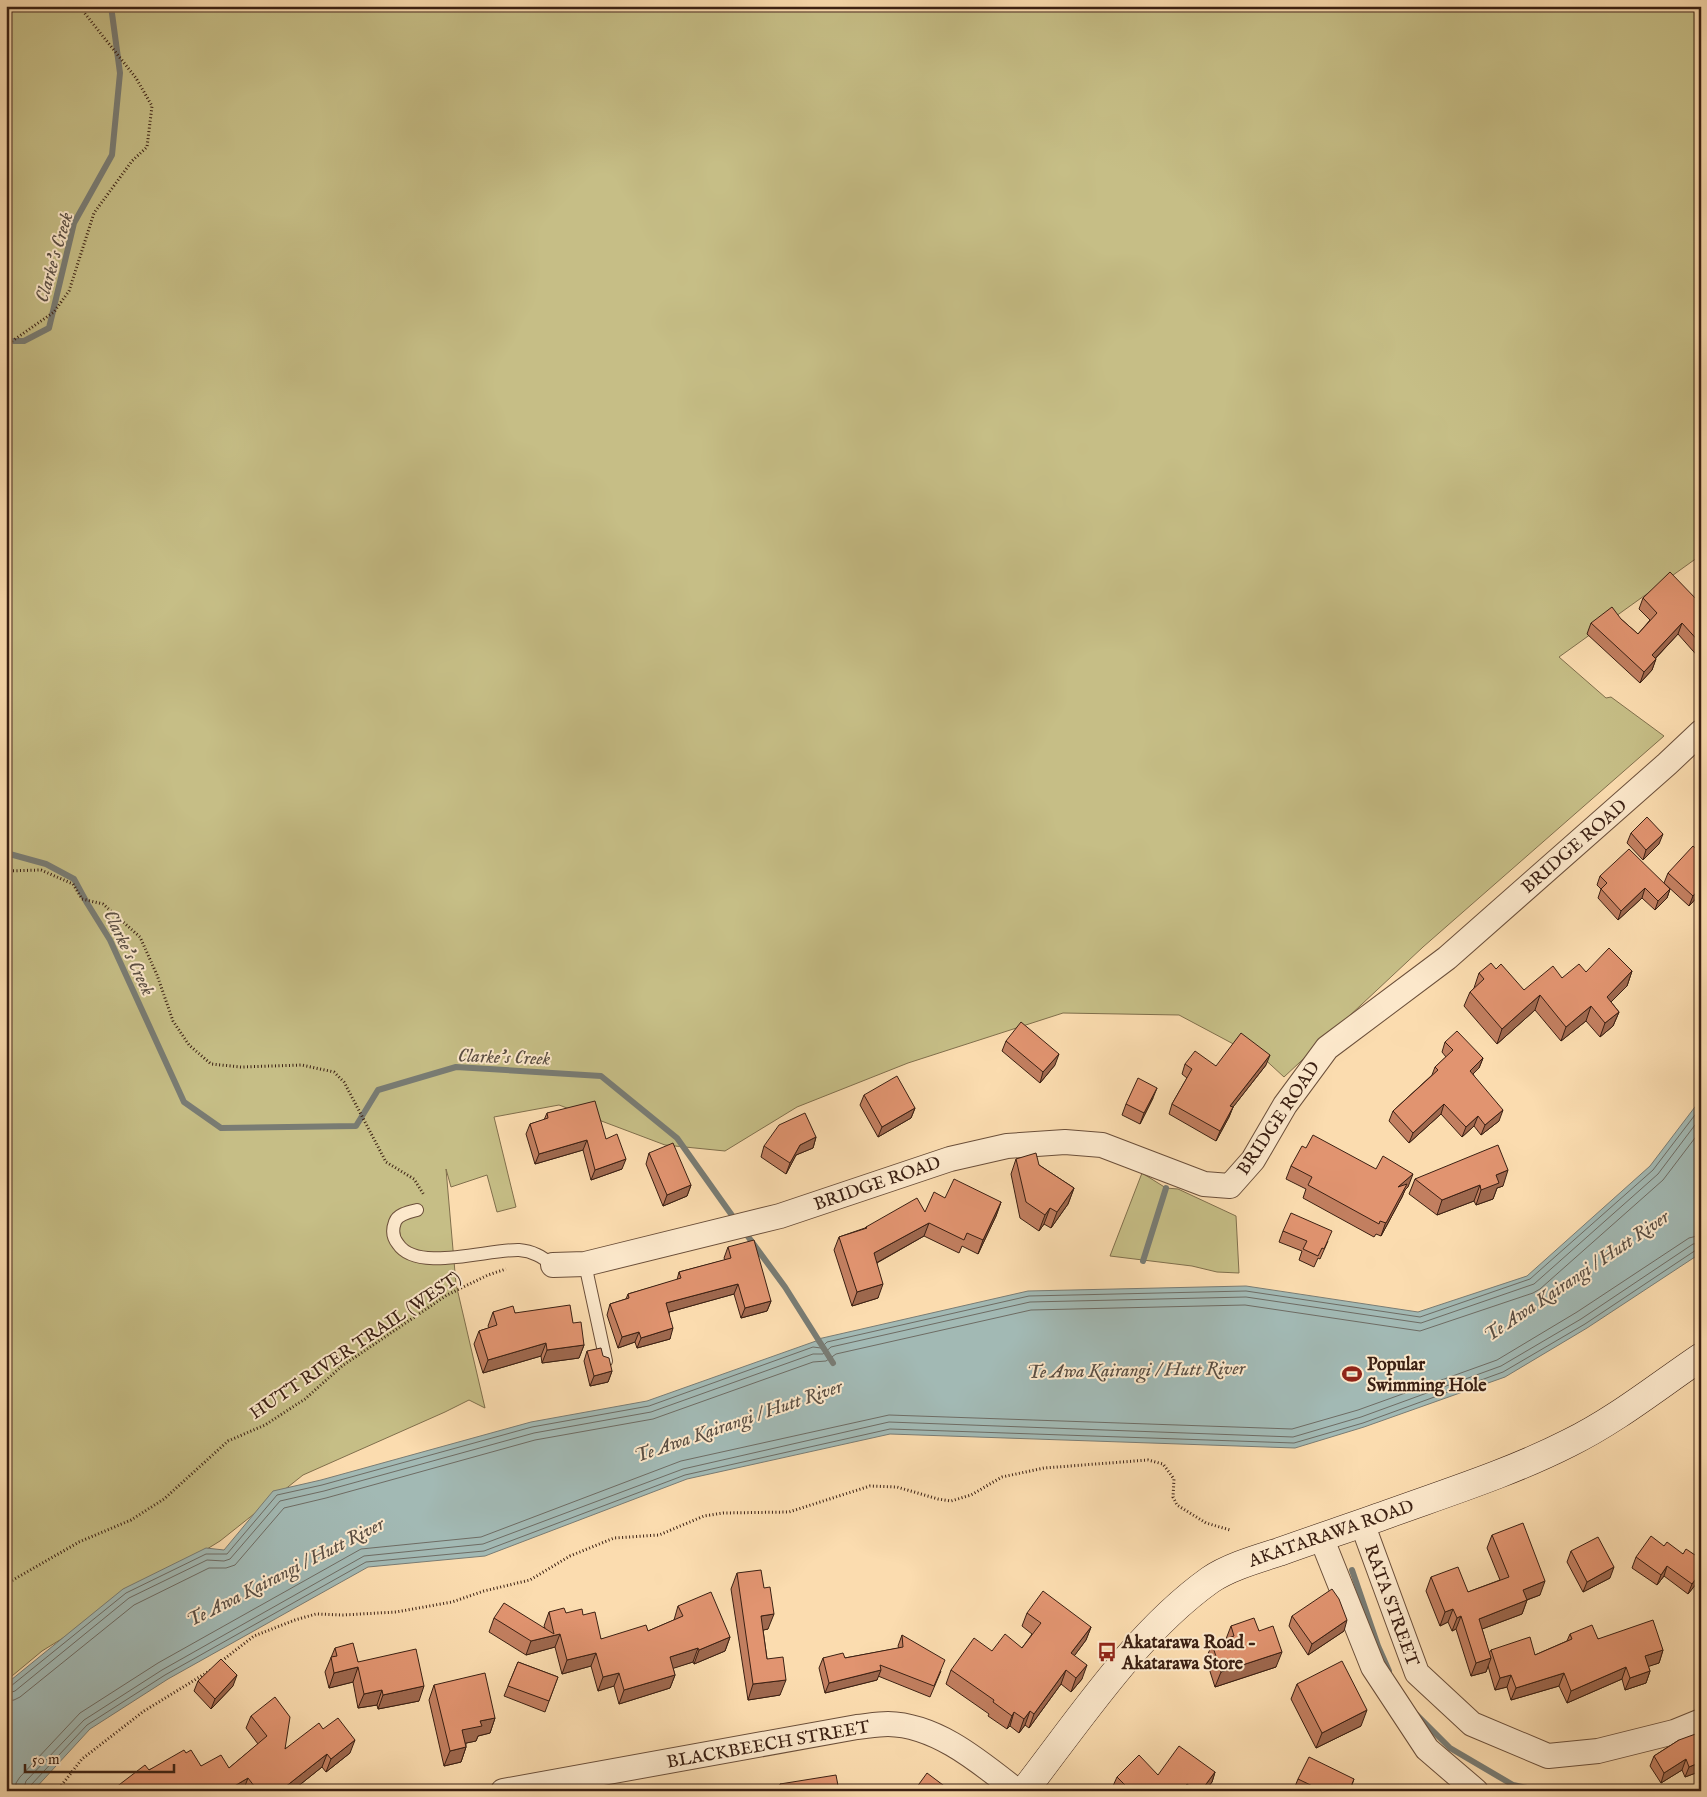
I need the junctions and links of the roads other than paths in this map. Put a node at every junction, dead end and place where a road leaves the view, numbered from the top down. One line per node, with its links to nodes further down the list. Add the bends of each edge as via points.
1 (1701, 732): 3 (street, BRIDGE ROAD, via 1447,958 1327,1048 1285,1105 1253,1160 1230,1186 1204,1184 1102,1145 1055,1142 1007,1146 950,1159 780,1216)
2 (417, 1210): 4 (lane, via 402,1215 394,1224 396,1242 408,1254 426,1258 457,1257 520,1250 535,1253)
3 (585, 1264): 4 (street, BRIDGE ROAD); 6 (lane)
4 (553, 1265)
5 (1701, 1357): 7 (street, AKATARAWA ROAD, via 1615,1416 1570,1442 1512,1469)
6 (606, 1361)
7 (1362, 1523): 8 (street, AKATARAWA ROAD); 9 (street, RATA STREET, via 1417,1672 1472,1724 1548,1756 1598,1751 1674,1732)
8 (1321, 1537): 12 (street, AKATARAWA ROAD, via 1248,1562 1212,1579 1187,1598 1130,1655); 13 (street, via 1373,1667 1427,1749)
9 (1701, 1721)
10 (503, 1791): 11 (street, BLACKBEECH STREET, via 857,1727 889,1724 942,1740 982,1764)
11 (1017, 1791)
12 (1024, 1791)
13 (1476, 1791)

